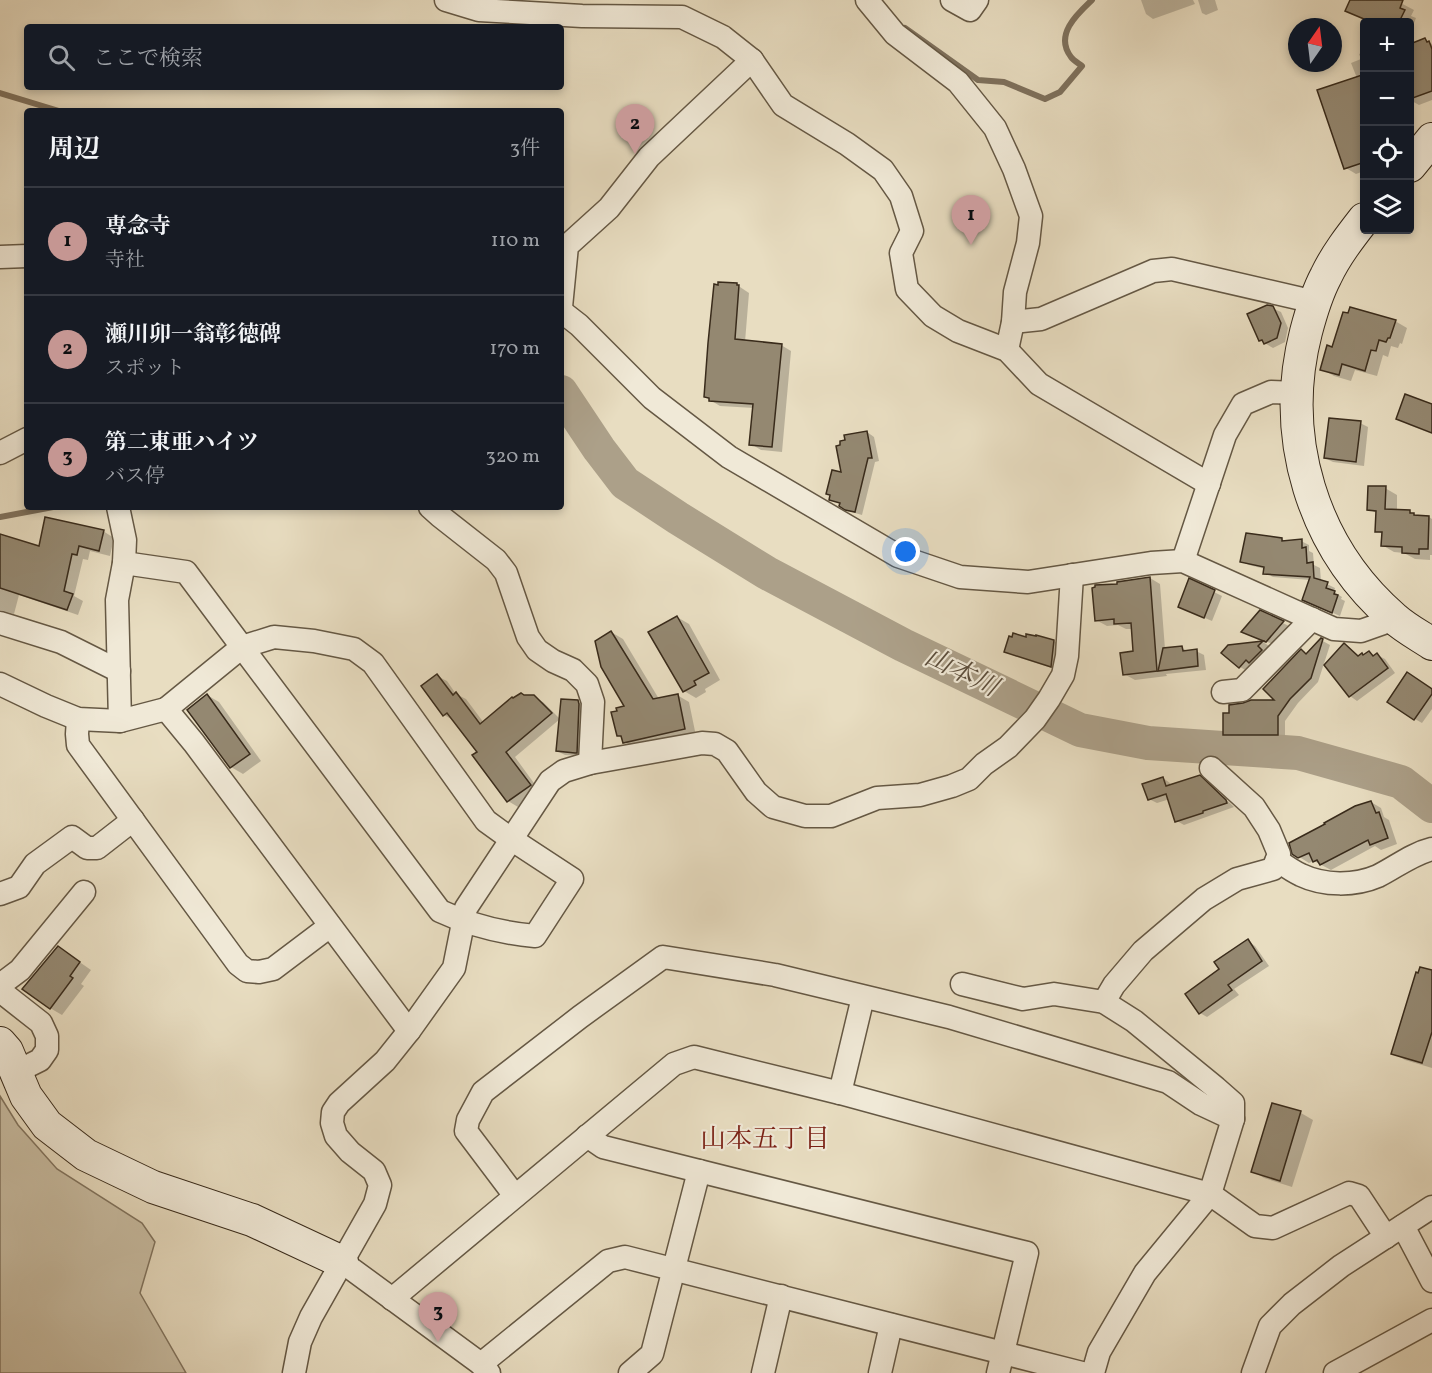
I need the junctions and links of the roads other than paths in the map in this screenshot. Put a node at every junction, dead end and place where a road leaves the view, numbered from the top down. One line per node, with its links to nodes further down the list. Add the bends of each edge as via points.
1 (446, 0): 5 (street, via 479,10 682,17 723,37)
2 (867, 0): 14 (street, via 896,34 958,82 995,128 1014,169 1031,216 1015,292)
3 (952, 0): 4 (street, via 970,10)
4 (977, 0)
5 (752, 60): 11 (street, via 649,157 609,208 567,246); 15 (street, via 783,105 883,170 901,196 912,231 901,253 907,288 933,316 958,332)
6 (1432, 139): 7 (street)
7 (1414, 161)
8 (1360, 225): 12 (street, via 1325,277)
9 (24, 256): 10 (street)
10 (0, 257)
11 (564, 278)
12 (1315, 302): 14 (street, via 1172,269 1152,271 1041,319); 16 (street, via 1301,353)
13 (564, 312): 24 (street, via 652,398 729,457 898,556 960,577 1028,582)
14 (1013, 322): 15 (street)
15 (1007, 350): 19 (street, via 1039,384)
16 (1297, 393): 19 (street, via 1271,392 1243,404 1225,435); 26 (street, via 1297,432 1304,473 1315,505 1336,551 1364,588)
17 (24, 441): 18 (street)
18 (0, 453)
19 (1209, 484): 22 (street)
20 (119, 510): 23 (street, via 125,540)
21 (434, 510): 36 (street, via 496,560 506,573 528,637 537,650 573,670 587,684 593,702)
22 (1183, 561): 24 (street); 25 (street)
23 (124, 563): 29 (street, via 186,572); 30 (street, via 117,600)
24 (1072, 575): 36 (street, via 1063,675 1043,708 1008,747 969,779 952,786 920,795 877,798 831,816 805,816 773,807 756,792 727,751 715,744)
25 (1312, 619): 26 (street, via 1334,629 1360,631); 32 (street, via 1242,690)
26 (1395, 619): 28 (street)
27 (0, 623): 30 (street, via 62,642)
28 (1432, 644)
29 (242, 647): 33 (street); 39 (street, via 274,637 354,649 373,663 486,821); 44 (street, via 440,911)
30 (119, 671): 35 (street)
31 (0, 684): 34 (street)
32 (1223, 692)
33 (166, 709): 35 (street); 45 (street)
34 (78, 719): 35 (street); 38 (street, via 78,746)
35 (120, 721)
36 (590, 763): 39 (street, via 564,771 550,781)
37 (1211, 768): 41 (street, via 1254,807 1269,830 1279,854)
38 (133, 820): 43 (street, via 97,848 87,848 72,837 35,864 19,887); 45 (street, via 247,971 273,969)
39 (511, 839): 44 (street, via 466,908); 44 (street, via 572,879 535,936)
40 (1432, 849): 41 (street, via 1377,876 1352,883 1326,883)
41 (1277, 860): 49 (street, via 1273,869 1237,879 1204,899 1143,951)
42 (84, 892): 47 (street, via 20,970)
43 (0, 894)
44 (464, 922): 50 (street, via 454,968)
45 (330, 926): 50 (street)
46 (962, 984): 49 (street, via 1023,999 1054,994)
47 (0, 986): 52 (street, via 4,994 41,1023 47,1036 47,1050 40,1060)
48 (863, 997): 53 (street); 54 (street, via 949,1017 1168,1083); 58 (street, via 775,975 663,957 483,1092 466,1131)
49 (1104, 1002): 54 (street, via 1134,1021 1233,1103)
50 (409, 1031): 61 (street, via 385,1061 333,1112 336,1136 374,1171 380,1185 375,1204)
51 (0, 1043): 52 (street)
52 (16, 1072): 61 (street, via 26,1096 47,1125 86,1155 153,1187 252,1220)
53 (840, 1093): 55 (street, via 694,1057 674,1064); 57 (street)
54 (1233, 1119): 57 (street)
55 (588, 1136): 56 (street, via 603,1147); 58 (street)
56 (699, 1171): 62 (street); 68 (street, via 1027,1253)
57 (1210, 1194): 60 (street, via 1255,1226 1273,1228 1348,1193 1359,1196); 75 (street, via 1145,1273 1099,1352)
58 (515, 1197): 65 (street)
59 (1432, 1207): 60 (street)
60 (1395, 1232): 63 (street); 76 (street, via 1341,1266 1292,1304 1270,1326)
61 (342, 1262): 65 (street); 70 (street, via 300,1342)
62 (674, 1269): 64 (street); 69 (street, via 625,1257 608,1261); 71 (street, via 652,1354)
63 (1432, 1281)
64 (781, 1296): 67 (street); 72 (street)
65 (392, 1299): 69 (street)
66 (1432, 1320): 77 (street)
67 (891, 1324): 68 (street); 73 (street)
68 (1000, 1363): 74 (street)
69 (485, 1369)
70 (294, 1373)
71 (630, 1373)
72 (763, 1373)
73 (880, 1373)
74 (1082, 1373)
75 (1093, 1373)
76 (1253, 1373)
77 (1335, 1373)

